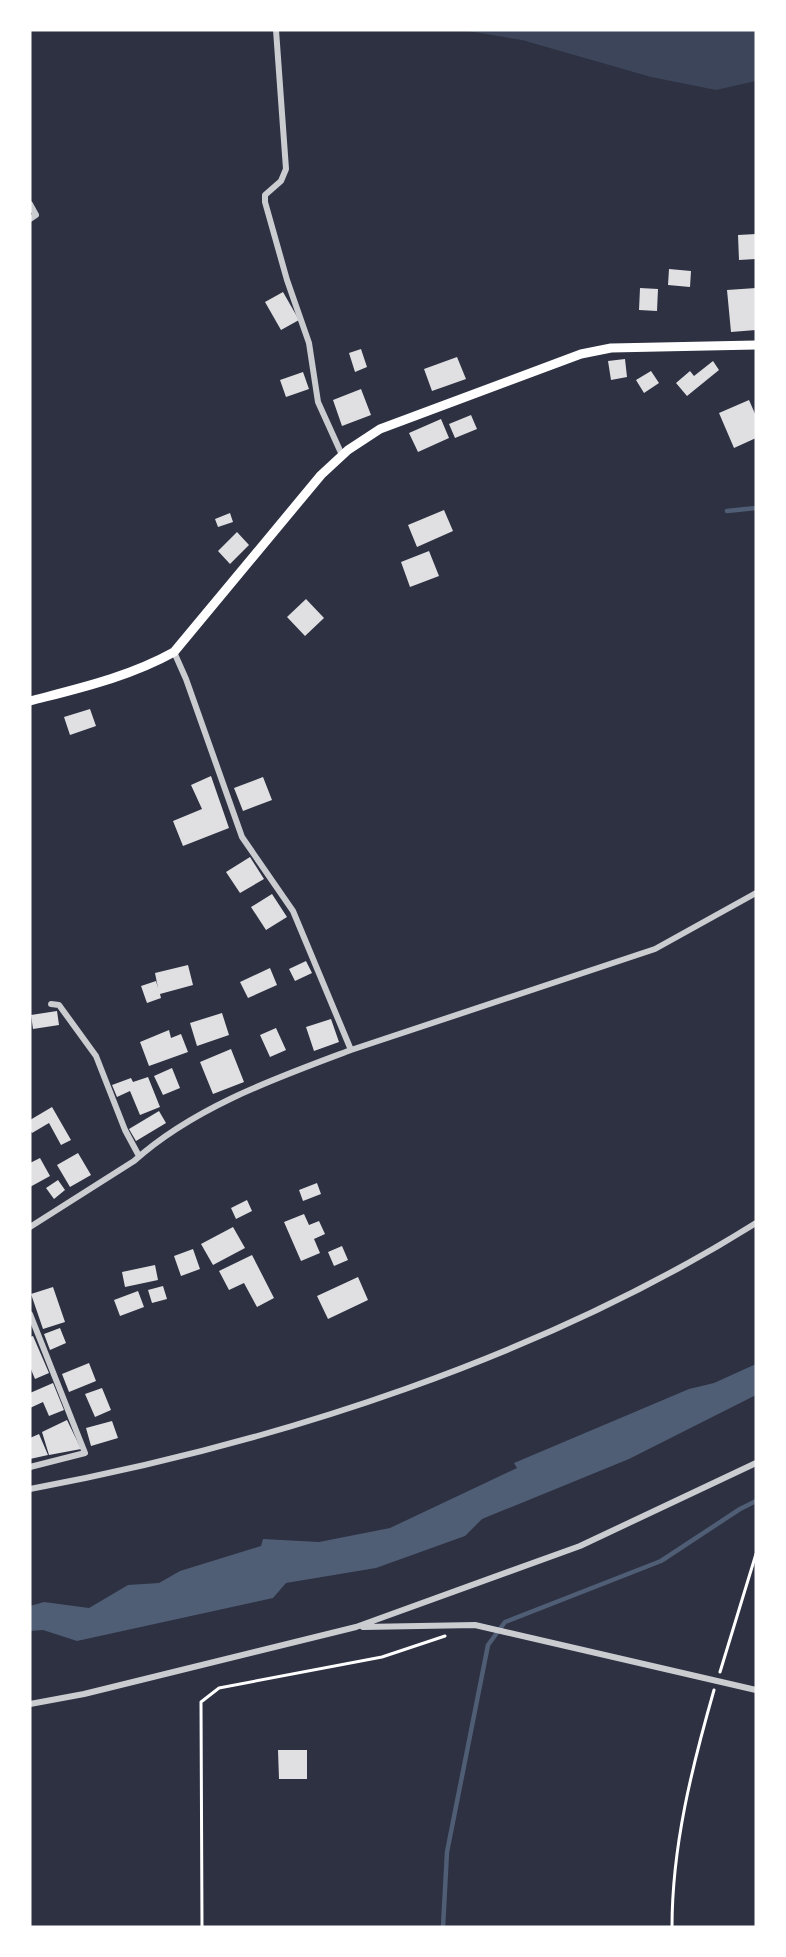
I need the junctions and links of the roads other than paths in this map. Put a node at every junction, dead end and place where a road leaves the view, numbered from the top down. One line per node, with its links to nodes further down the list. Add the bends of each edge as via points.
1 (276, 30): 5 (street, via 286,169 265,202 309,343 318,402)
2 (30, 204): 3 (street, via 36,215)
3 (30, 219)
4 (756, 345): 5 (main road, via 611,348 580,354 380,429)
5 (342, 455): 6 (main road, via 321,475)
6 (174, 652): 7 (main road, via 148,667); 10 (street, via 242,837 293,911)
7 (30, 701)
8 (756, 893): 10 (street, via 655,949)
9 (51, 1004): 11 (street, via 59,1005 96,1056 124,1130)
10 (351, 1050): 11 (street, via 257,1085)
11 (139, 1156): 13 (street)
12 (756, 1223): 17 (street, via 606,1307 375,1398 293,1426)
13 (30, 1227)
14 (30, 1314): 16 (street, via 85,1453)
15 (756, 1463): 18 (street, via 580,1546)
16 (30, 1467)
17 (30, 1489)
18 (356, 1627): 19 (street, via 475,1625); 20 (street)
19 (756, 1690)
20 (30, 1704)

